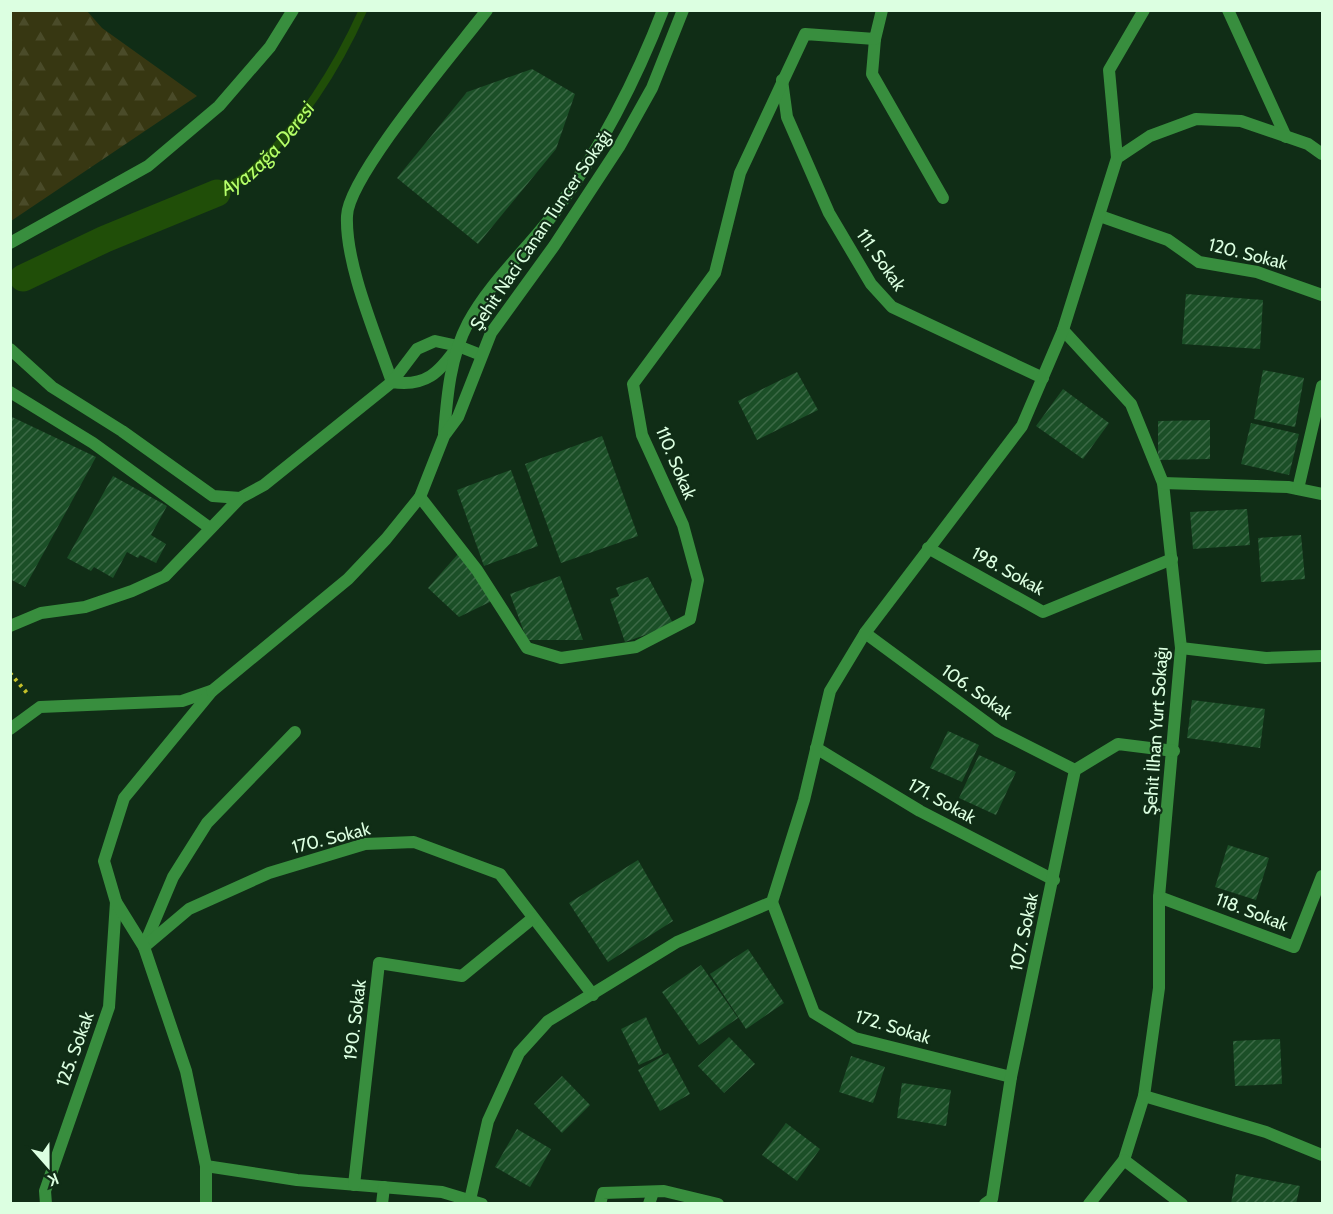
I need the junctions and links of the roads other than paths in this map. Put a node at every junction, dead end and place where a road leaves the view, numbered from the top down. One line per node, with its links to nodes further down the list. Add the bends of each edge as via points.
1 (293, 10): 15 (street, via 270,47 219,106 147,166)
2 (487, 10): 22 (street, via 366,168 347,213 347,238)
3 (663, 10): 18 (street, Şehit Naci Canan Tuncer Sokağı, via 625,98 594,154 557,209 479,305)
4 (682, 10): 20 (street, Şehit Naci Canan Tuncer Sokağı, via 652,88 619,147 554,246 506,309)
5 (882, 10): 8 (street)
6 (1144, 10): 12 (street, via 1109,70)
7 (1228, 10): 10 (street)
8 (875, 39): 9 (street, 110. Sokak, via 805,34); 13 (street, via 872,74)
9 (782, 78): 21 (street, 111. Sokak, via 788,117 829,213 872,284 892,307); 29 (street, 110. Sokak, via 740,173 715,273 633,384 642,435 683,525 698,580 690,618 636,647 561,658 527,648 477,570)
10 (1286, 137): 11 (street); 12 (street, via 1241,121 1196,119 1150,136)
11 (1323, 154)
12 (1117, 158): 14 (street)
13 (943, 198)
14 (1100, 216): 16 (street, 120. Sokak, via 1168,240 1199,262 1257,272); 17 (street)
15 (10, 243)
16 (1323, 295)
17 (1063, 330): 21 (street); 26 (street, Şehit İlhan Yurt Sokağı, via 1131,404)
18 (458, 346): 20 (street); 22 (street, via 444,366 429,376 412,385); 22 (street, via 435,341 417,349); 25 (street, Şehit Naci Canan Tuncer Sokağı, via 448,389)
19 (10, 349): 30 (street, via 52,387 213,496)
20 (481, 355): 25 (street, Şehit Naci Canan Tuncer Sokağı, via 458,417)
21 (1042, 378): 32 (street, via 1022,426)
22 (392, 382): 30 (street, via 264,486)
23 (1323, 386): 27 (street)
24 (10, 392): 31 (street, via 93,443)
25 (444, 436): 29 (street, Şehit Naci Canan Tuncer Sokağı)
26 (1164, 483): 27 (street); 33 (street, Şehit İlhan Yurt Sokağı)
27 (1298, 489): 28 (street)
28 (1323, 494)
29 (420, 497): 38 (street, Şehit Naci Canan Tuncer Sokağı, via 348,579)
30 (240, 498): 31 (street)
31 (210, 528): 34 (street, via 165,576 85,607 40,613)
32 (928, 548): 33 (street, 198. Sokak, via 1043,612); 35 (street)
33 (1172, 559): 36 (street, Şehit İlhan Yurt Sokağı)
34 (10, 626)
35 (865, 633): 41 (street, via 830,691); 43 (street, 106. Sokak, via 998,731)
36 (1181, 648): 37 (street, via 1266,658); 42 (street, Şehit İlhan Yurt Sokağı)
37 (1323, 656)
38 (212, 691): 39 (street, Şehit Naci Canan Tuncer Sokağı, via 182,701 39,707); 47 (street, via 124,798 104,861)
39 (10, 729)
40 (295, 732): 50 (street, via 207,823 173,877)
41 (816, 748): 45 (street, 171. Sokak, via 920,811); 48 (street)
42 (1174, 751): 43 (street, via 1118,744); 46 (street, Şehit İlhan Yurt Sokağı)
43 (1075, 770): 45 (street, 107. Sokak)
44 (1323, 876): 46 (street, 118. Sokak, via 1294,947)
45 (1054, 880): 52 (street, 107. Sokak)
46 (1159, 897): 53 (street, Şehit İlhan Yurt Sokağı, via 1159,988)
47 (116, 902): 50 (street); 62 (street, 125. Sokak, via 109,1007 45,1191)
48 (772, 902): 51 (street, via 677,942); 52 (street, 172. Sokak, via 814,1013 855,1038)
49 (533, 918): 50 (street, 170. Sokak, via 500,874 414,842 364,844 269,873 189,909); 51 (street, 170. Sokak); 57 (street, 190. Sokak, via 462,976 380,963)
50 (144, 947): 56 (street, via 186,1071)
51 (593, 995): 60 (street, via 548,1021 519,1053 488,1121)
52 (1011, 1077): 67 (street, 107. Sokak, via 992,1199)
53 (1144, 1096): 54 (street, via 1266,1131); 55 (street, Şehit İlhan Yurt Sokağı)
54 (1323, 1155)
55 (1124, 1160): 68 (street); 69 (street)
56 (206, 1166): 57 (street); 63 (street)
57 (354, 1185): 58 (street)
58 (384, 1187): 60 (street, via 442,1192); 64 (street)
59 (651, 1198): 61 (street, via 664,1191); 65 (street, via 603,1194)
60 (476, 1202)
61 (700, 1202): 66 (street)
62 (46, 1203)
63 (206, 1203)
64 (382, 1203)
65 (600, 1203)
66 (718, 1203)
67 (985, 1203)
68 (1089, 1203)
69 (1182, 1203)

